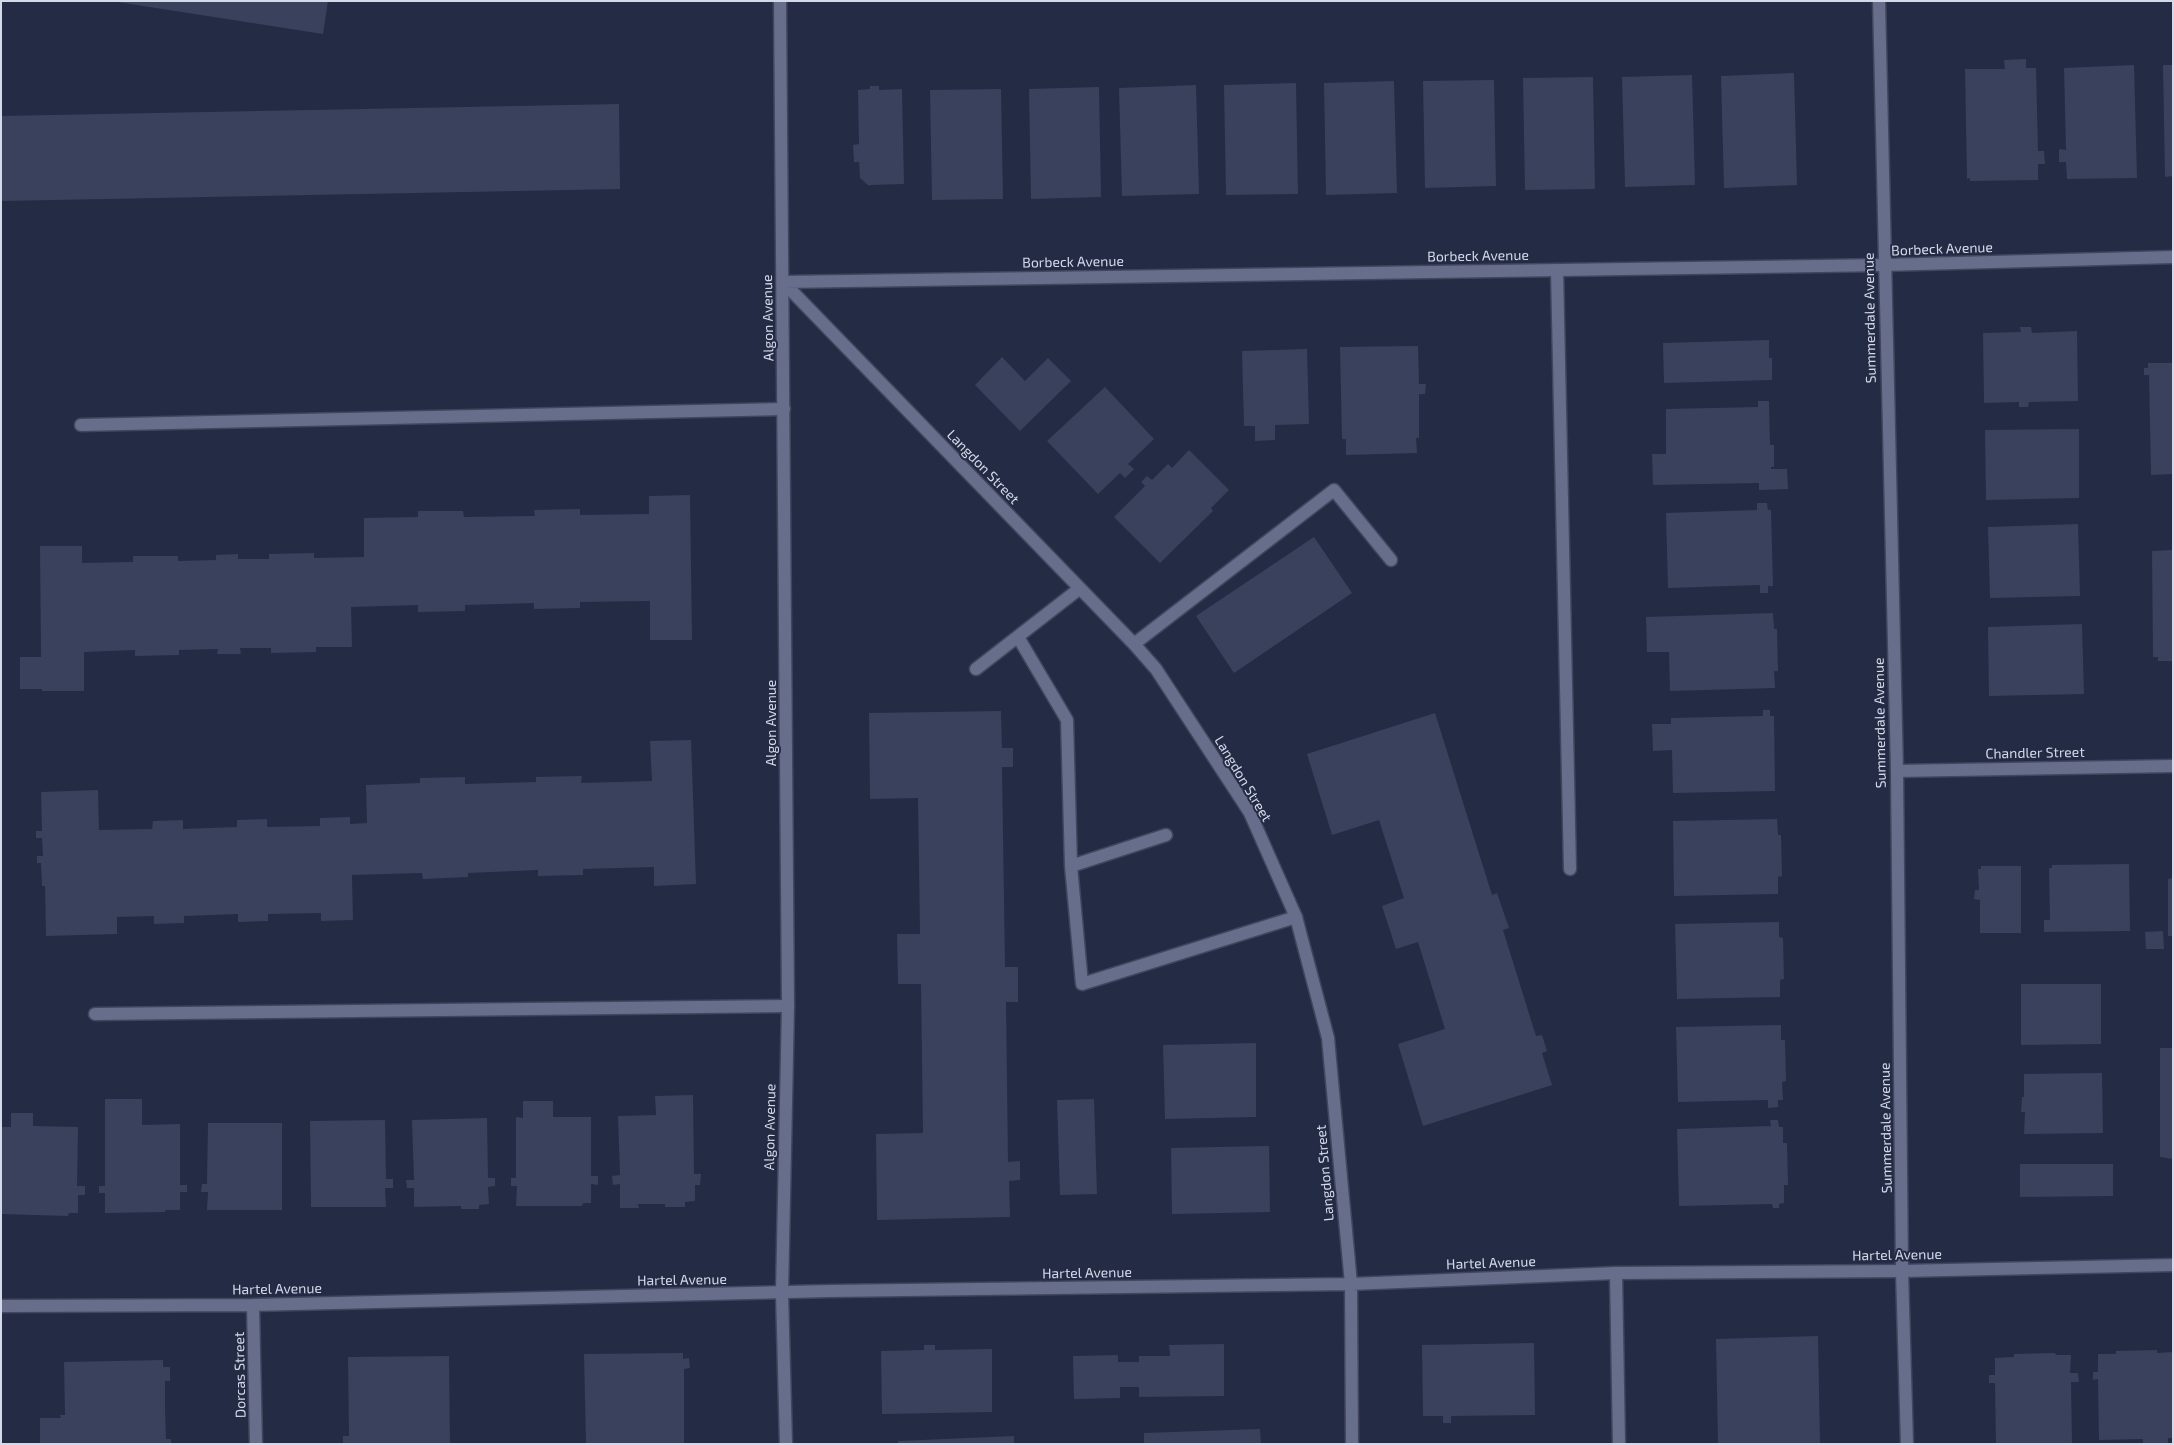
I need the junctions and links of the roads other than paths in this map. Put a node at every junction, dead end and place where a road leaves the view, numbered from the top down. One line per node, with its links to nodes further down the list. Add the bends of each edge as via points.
1 (780, 1): 6 (street, Algon Avenue)
2 (1879, 1): 4 (street, Summerdale Avenue)
3 (2173, 258): 4 (street, Borbeck Avenue)
4 (1884, 265): 5 (street, Borbeck Avenue); 15 (street, Summerdale Avenue)
5 (1557, 270): 6 (street, Borbeck Avenue); 18 (street)
6 (783, 282): 7 (street, Algon Avenue); 10 (street, Langdon Street)
7 (784, 409): 8 (street); 20 (street, Algon Avenue)
8 (80, 425)
9 (1391, 560): 12 (street, via 1334,490)
10 (1079, 589): 11 (street); 12 (street, Langdon Street)
11 (1018, 637): 13 (street); 17 (street, via 1067,720)
12 (1134, 644): 19 (street, Langdon Street, via 1156,669 1250,813)
13 (976, 669)
14 (2173, 766): 15 (street, Chandler Street)
15 (1897, 770): 23 (street, Summerdale Avenue)
16 (1166, 835): 17 (street)
17 (1071, 866): 19 (street, via 1082,984)
18 (1570, 869)
19 (1296, 917): 25 (street, Langdon Street, via 1328,1038)
20 (788, 1006): 21 (street); 26 (street, Algon Avenue)
21 (95, 1014)
22 (2173, 1265): 23 (street, Hartel Avenue)
23 (1902, 1271): 24 (street, Hartel Avenue); 33 (street, Summerdale Avenue)
24 (1616, 1273): 25 (street, Hartel Avenue); 32 (street)
25 (1350, 1284): 26 (street, Hartel Avenue); 31 (street, Langdon Street)
26 (782, 1293): 27 (street, Hartel Avenue); 30 (street, Algon Avenue)
27 (253, 1305): 28 (street, Hartel Avenue); 29 (street, Dorcas Street)
28 (1, 1306)
29 (256, 1444)
30 (786, 1444)
31 (1352, 1444)
32 (1619, 1444)
33 (1907, 1444)

